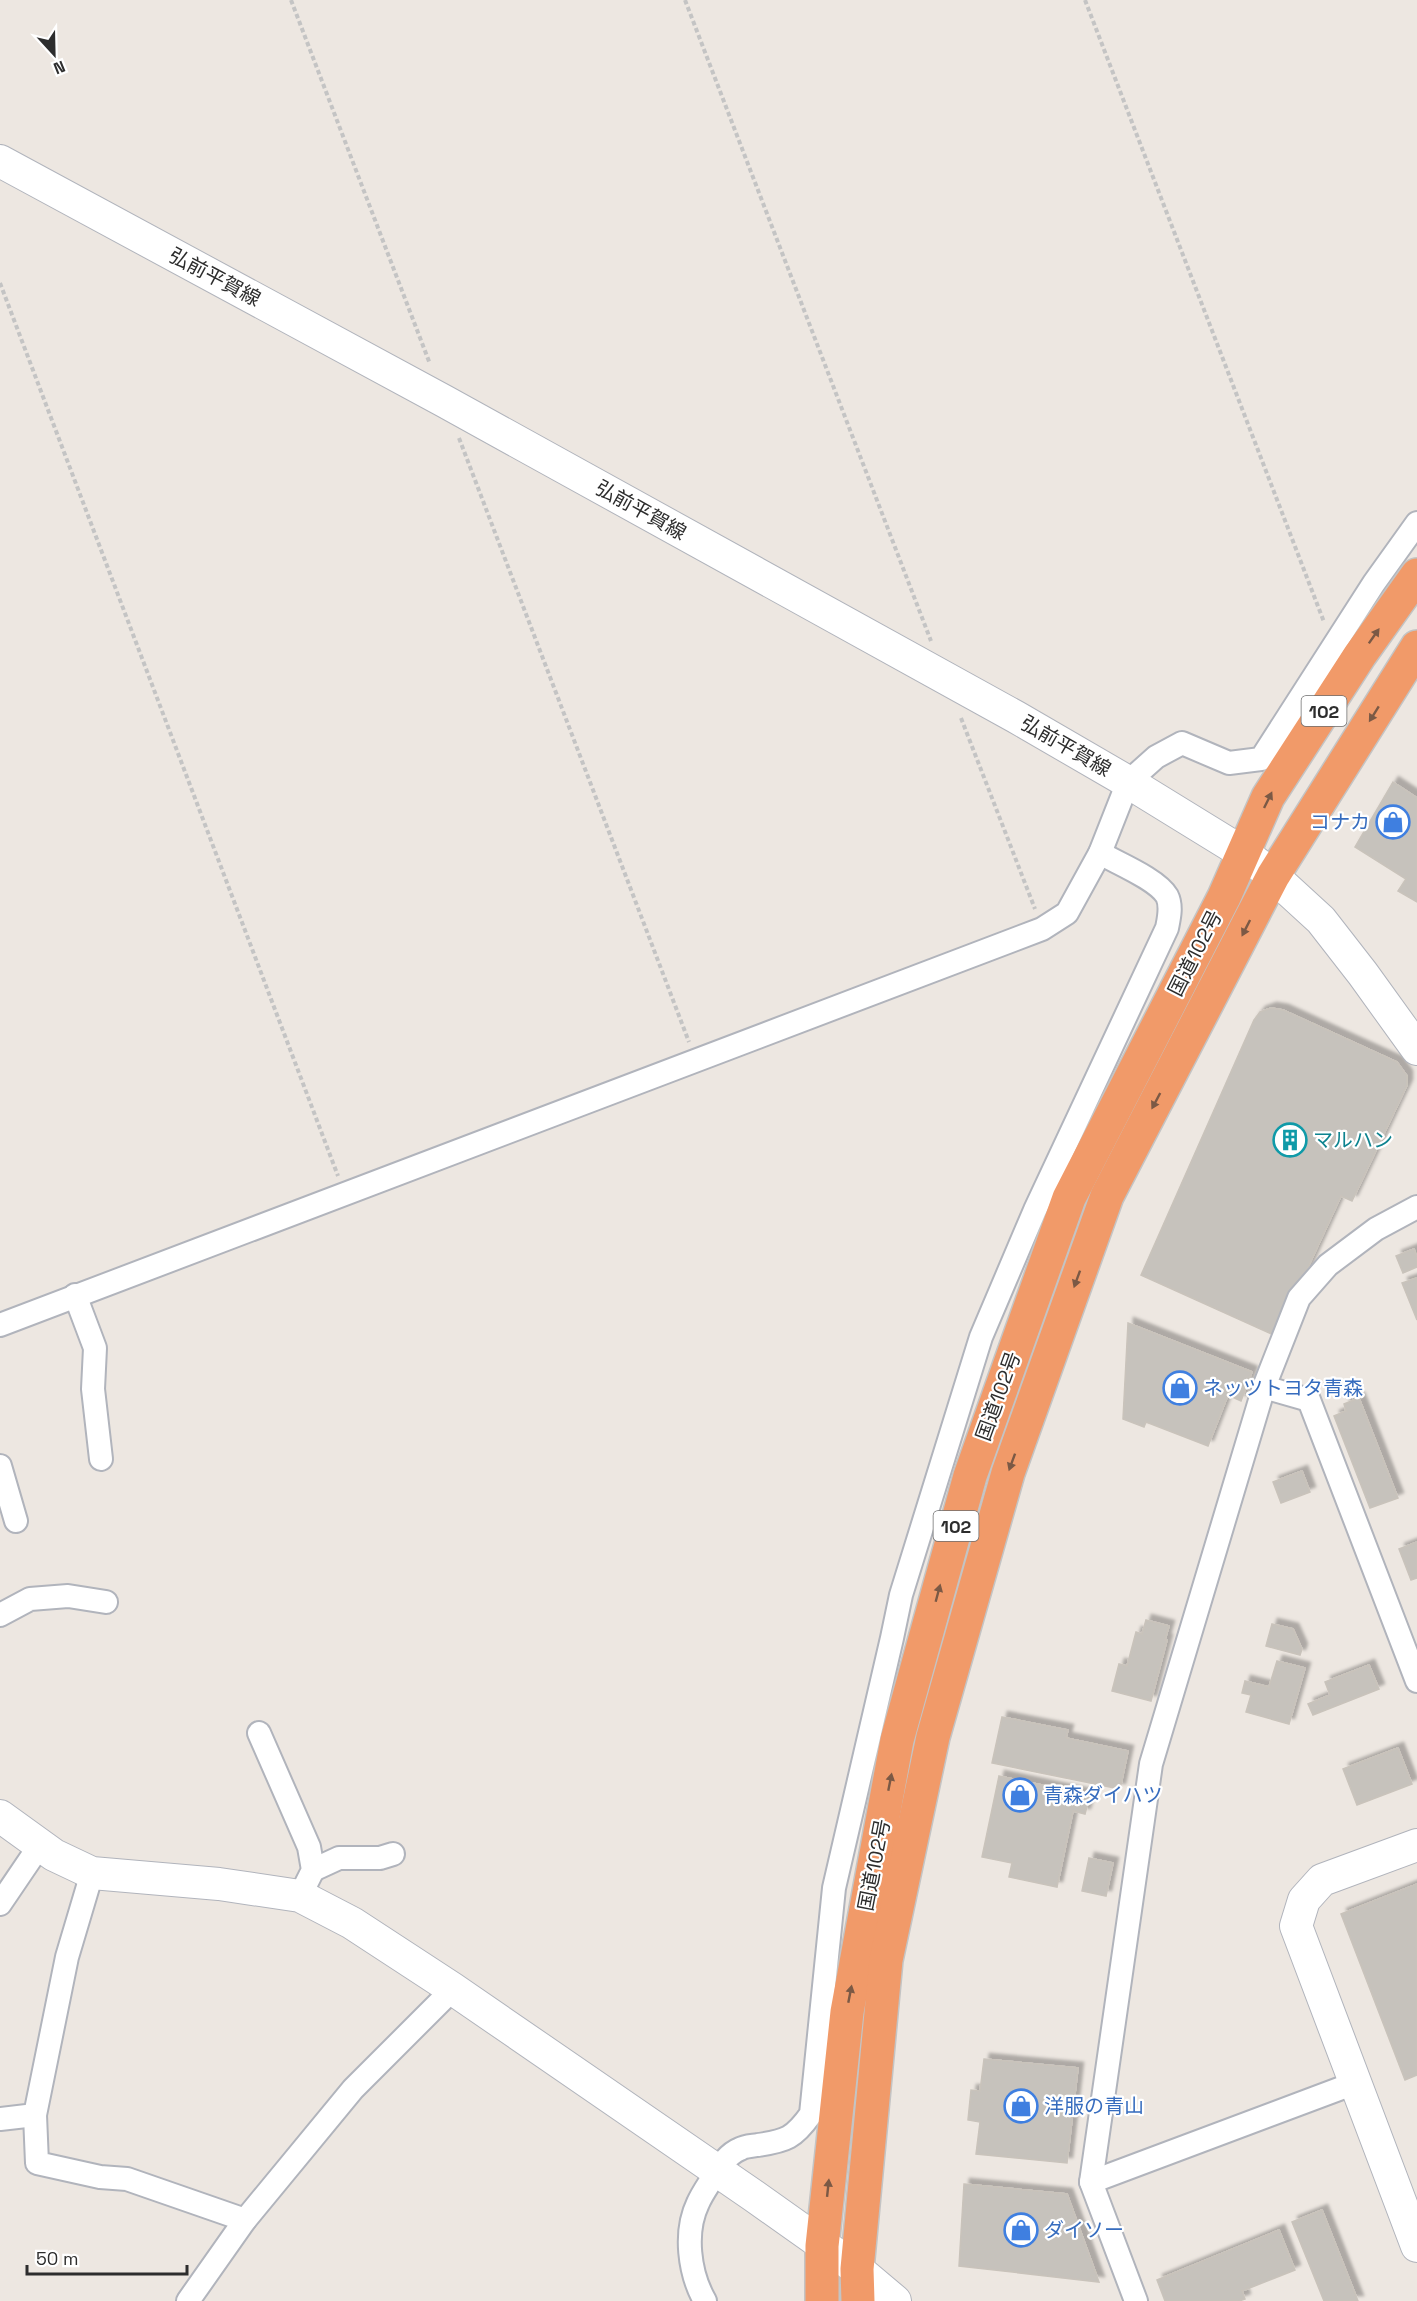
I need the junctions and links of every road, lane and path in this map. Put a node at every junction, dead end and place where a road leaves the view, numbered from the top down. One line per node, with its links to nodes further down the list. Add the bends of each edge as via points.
1 (291, 0): 6 (path)
2 (685, 0): 11 (path)
3 (1085, 0): 9 (path)
4 (0, 161): 6 (street, 弘前平賀線)
5 (0, 283): 19 (path)
6 (444, 401): 11 (street, 弘前平賀線); 18 (path)
7 (1417, 524): 9 (street)
8 (1417, 575): 14 (highway, 国道102号 / 102, one-way to 8, via 1268,797)
9 (1333, 645): 12 (street, via 1261,759 1229,763 1182,743 1156,757)
10 (1417, 647): 15 (highway, 国道102号 / 102, one-way to 15)
11 (946, 679): 12 (street, 弘前平賀線); 16 (path)
12 (1128, 782): 13 (street); 14 (street, 弘前平賀線)
13 (1100, 853): 16 (street, via 1066,913); 42 (street, via 1155,884 1167,896 1167,928 1035,1210 981,1337 901,1595 834,1888 811,2114 799,2131 784,2141 741,2148 729,2155)
14 (1245, 854): 15 (street, 弘前平賀線); 45 (highway, 国道102号 / 102, one-way to 14, via 847,2012 897,1740 970,1476 1069,1198)
15 (1273, 876): 17 (street, 弘前平賀線, via 1321,920); 47 (highway, 国道102号 / 102, one-way to 47, via 1107,1196 1008,1473 933,1737 886,1960)
16 (1042, 929): 18 (street)
17 (1417, 1049)
18 (697, 1060): 19 (street)
19 (344, 1193): 21 (street)
20 (1417, 1207): 23 (street, via 1376,1229 1328,1265 1310,1284 1299,1298)
21 (75, 1295): 22 (street); 24 (street, via 95,1348 93,1389)
22 (0, 1325)
23 (1264, 1388): 29 (street, via 1309,1400); 43 (street, via 1151,1764)
24 (101, 1459)
25 (0, 1466): 26 (street)
26 (16, 1521)
27 (106, 1602): 28 (street, via 68,1596 30,1599)
28 (0, 1615)
29 (1417, 1681)
30 (259, 1733): 36 (street, via 309,1847)
31 (0, 1816): 32 (street)
32 (40, 1845): 35 (street); 37 (street)
33 (1417, 1845): 39 (street, via 1322,1880 1304,1900 1296,1926)
34 (393, 1854): 36 (street, via 380,1858 339,1858)
35 (92, 1873): 36 (street, via 219,1884); 40 (street, via 67,1957)
36 (307, 1883): 38 (street, via 352,1923)
37 (0, 1904)
38 (453, 1989): 42 (street); 44 (street, via 353,2089)
39 (1355, 2083): 43 (street); 46 (street)
40 (35, 2115): 41 (street); 44 (street, via 37,2163 127,2179)
41 (0, 2120)
42 (717, 2171): 45 (street); 49 (street, via 697,2204 690,2231 691,2260)
43 (1091, 2182): 52 (street)
44 (245, 2220): 48 (street)
45 (822, 2246): 47 (street); 50 (highway, 国道102号 / 102)
46 (1417, 2246)
47 (858, 2285): 51 (street)
48 (188, 2301)
49 (705, 2301)
50 (822, 2301)
51 (894, 2301)
52 (1136, 2301)

